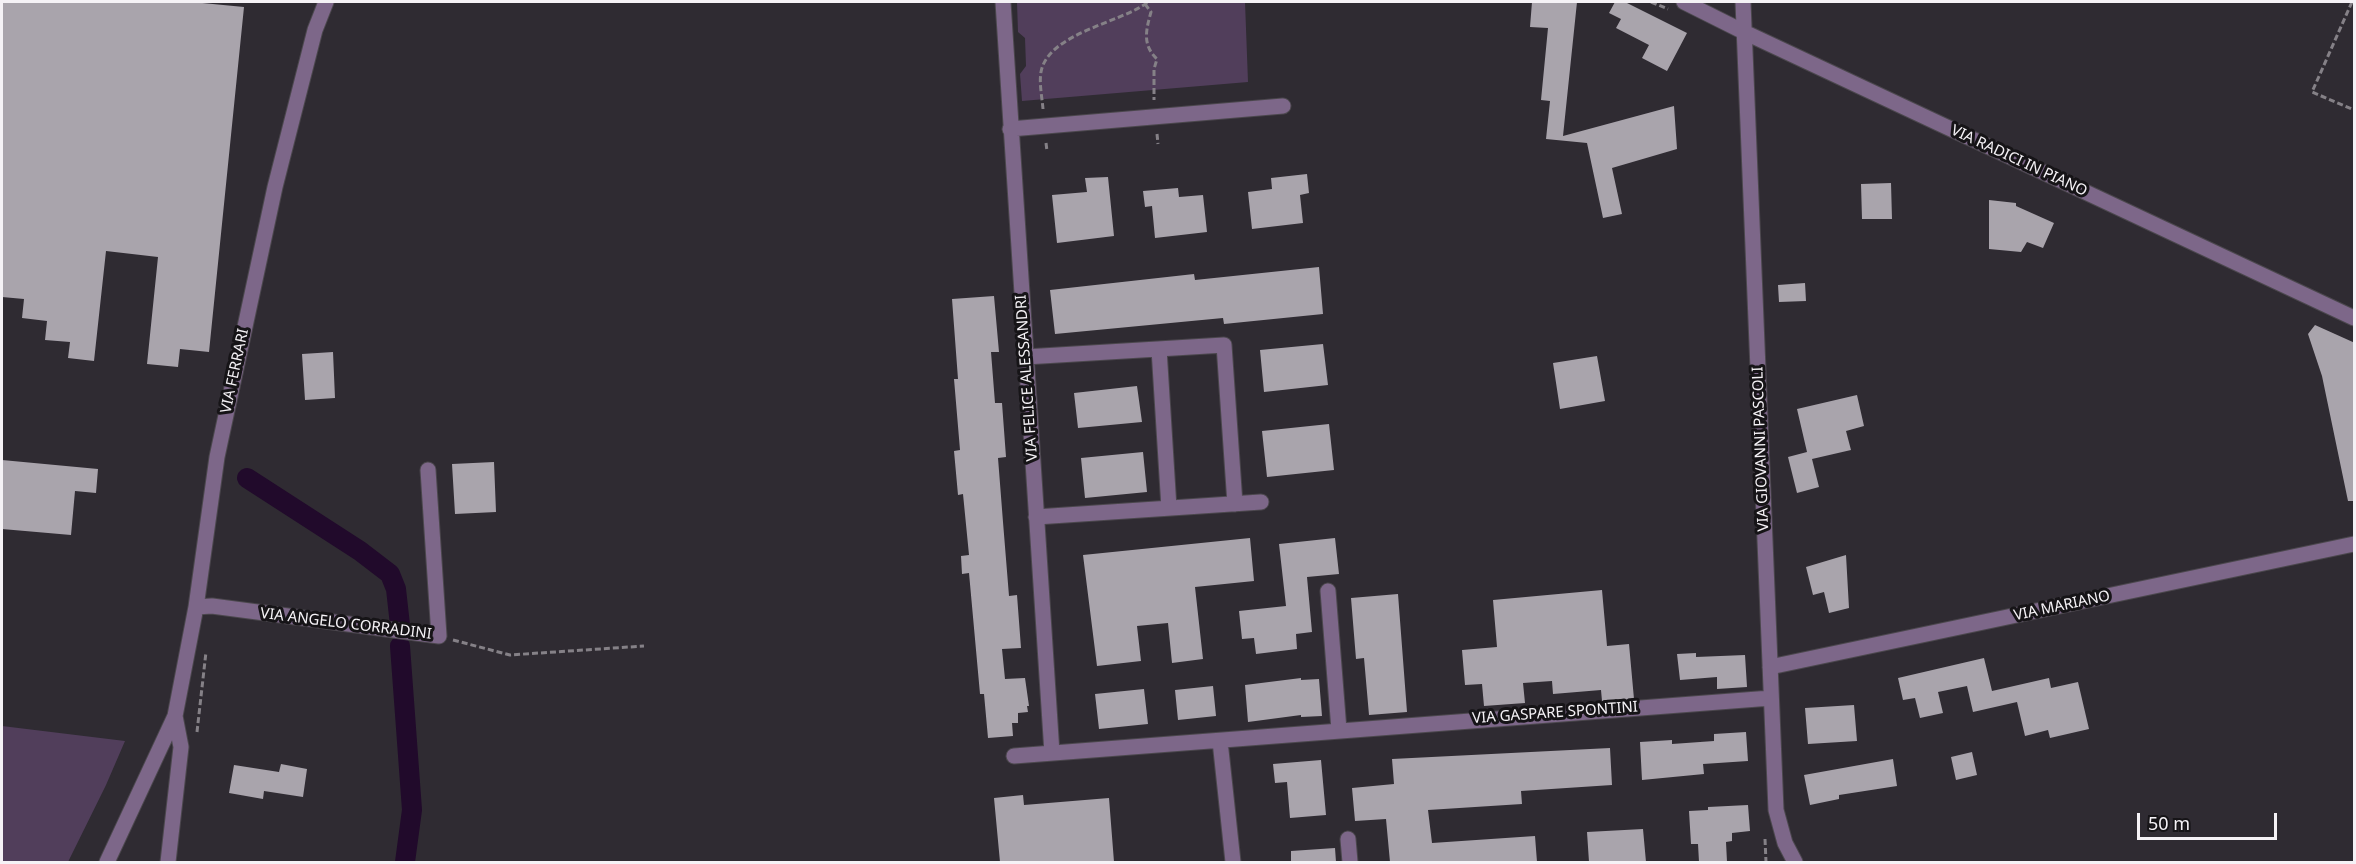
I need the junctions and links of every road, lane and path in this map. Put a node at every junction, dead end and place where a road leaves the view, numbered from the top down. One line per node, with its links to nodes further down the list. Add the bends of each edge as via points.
1 (320, 2): 8 (street, VIA FERRARI)
2 (326, 2): 8 (street, VIA FERRARI)
3 (1003, 2): 14 (street, VIA FELICE ALESSANDRI)
4 (1684, 2): 9 (street, VIA RADICI IN PIANO)
5 (1743, 2): 9 (street, VIA GIOVANNI PASCOLI)
6 (2352, 2): 13 (path, via 2312,92)
7 (1146, 3): 10 (path, via 1151,12 1145,35 1157,58); 11 (path, via 1071,39 1053,52 1041,75)
8 (315, 30): 25 (street, VIA FERRARI, via 275,187 217,456)
9 (1744, 32): 15 (street, VIA RADICI IN PIANO); 29 (street, VIA GIOVANNI PASCOLI)
10 (1154, 94)
11 (1043, 102)
12 (1283, 106): 14 (street)
13 (2355, 110)
14 (1010, 129): 17 (street, VIA FELICE ALESSANDRI)
15 (2355, 318)
16 (1159, 349): 17 (street); 20 (street, via 1224,345); 21 (street)
17 (1025, 357): 22 (street, VIA FELICE ALESSANDRI)
18 (428, 470): 26 (street, VIA ANGELO CORRADINI)
19 (1261, 502): 20 (street)
20 (1235, 504): 21 (street)
21 (1169, 508): 22 (street)
22 (1036, 517): 35 (street, VIA FELICE ALESSANDRI)
23 (2355, 544): 29 (street, VIA MARIANO)
24 (1328, 591): 32 (street)
25 (196, 607): 26 (street, VIA ANGELO CORRADINI); 31 (street, VIA FERRARI)
26 (439, 636): 27 (path, via 510,655)
27 (644, 645)
28 (207, 648): 33 (path)
29 (1770, 667): 30 (street, VIA GIOVANNI PASCOLI)
30 (1771, 698): 32 (street, VIA GASPARE SPONTINI); 38 (street, VIA GIOVANNI PASCOLI, via 1776,810)
31 (175, 716): 39 (street, VIA FERRARI); 40 (street, VIA FERRARI, via 181,747)
32 (1339, 730): 34 (street, VIA GASPARE SPONTINI)
33 (196, 739)
34 (1220, 741): 35 (street, VIA GASPARE SPONTINI); 41 (street)
35 (1052, 753): 36 (street, VIA GASPARE SPONTINI)
36 (1014, 756)
37 (1348, 839): 42 (street)
38 (1791, 860)
39 (107, 862)
40 (168, 862)
41 (1233, 862)
42 (1350, 862)

